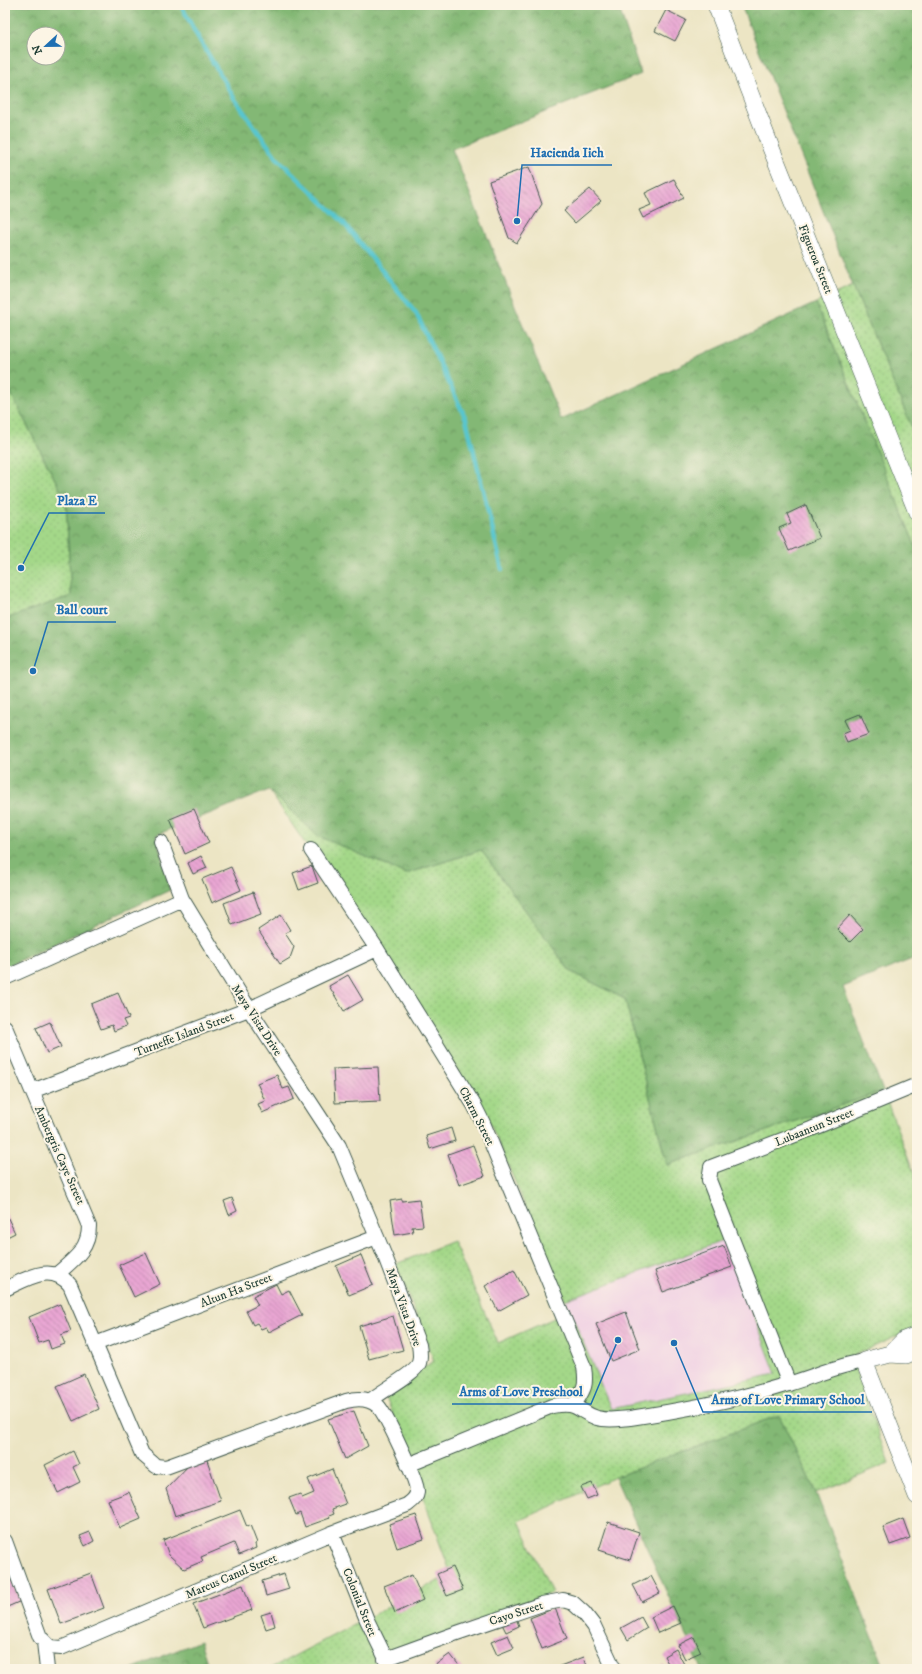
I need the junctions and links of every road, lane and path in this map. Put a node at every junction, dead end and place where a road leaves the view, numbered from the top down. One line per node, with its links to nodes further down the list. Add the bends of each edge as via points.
1 (716, 5): 2 (street, Figueroa Street)
2 (917, 512)
3 (161, 842): 5 (street, Maya Vista Drive)
4 (312, 850): 6 (street, Charm Street)
5 (182, 899): 7 (street); 8 (street, Maya Vista Drive)
6 (377, 949): 8 (street, Turneffe Island Street); 22 (street, Charm Street, via 483,1123 584,1367 586,1380)
7 (5, 978)
8 (249, 1009): 11 (street, Turneffe Island Street); 12 (street, Maya Vista Drive, via 339,1146)
9 (5, 1027): 11 (street, Ambergris Caye Street)
10 (917, 1085): 20 (street, Lubaantun Street, via 711,1167 709,1180)
11 (32, 1092): 13 (street, Ambergris Caye Street, via 90,1226 85,1247)
12 (376, 1237): 16 (street, Altun Ha Street); 21 (street, Maya Vista Drive, via 420,1345 421,1355 414,1371)
13 (56, 1275): 14 (street, via 40,1274); 16 (street, via 70,1285)
14 (5, 1289)
15 (917, 1335): 18 (street, via 904,1340)
16 (95, 1344): 21 (street, via 142,1454 156,1466 166,1467 350,1400)
17 (917, 1350): 18 (street, via 906,1355)
18 (890, 1354): 19 (street)
19 (864, 1360): 20 (street); 24 (street)
20 (789, 1384): 22 (street, via 738,1398 610,1420 596,1417)
21 (370, 1401): 23 (street, via 384,1414)
22 (574, 1405): 23 (street, via 562,1404 538,1410)
23 (408, 1465): 25 (street, Marcus Canul Street, via 416,1484 416,1496 407,1505)
24 (917, 1496)
25 (332, 1534): 27 (street, Marcus Canul Street, via 61,1648 50,1647); 28 (street, Colonial Street)
26 (5, 1541): 27 (street, via 36,1629)
27 (44, 1642): 29 (street)
28 (388, 1664): 30 (street, Cayo Street, via 457,1632 542,1604 563,1600 573,1602 594,1626)
29 (47, 1669)
30 (614, 1669)

